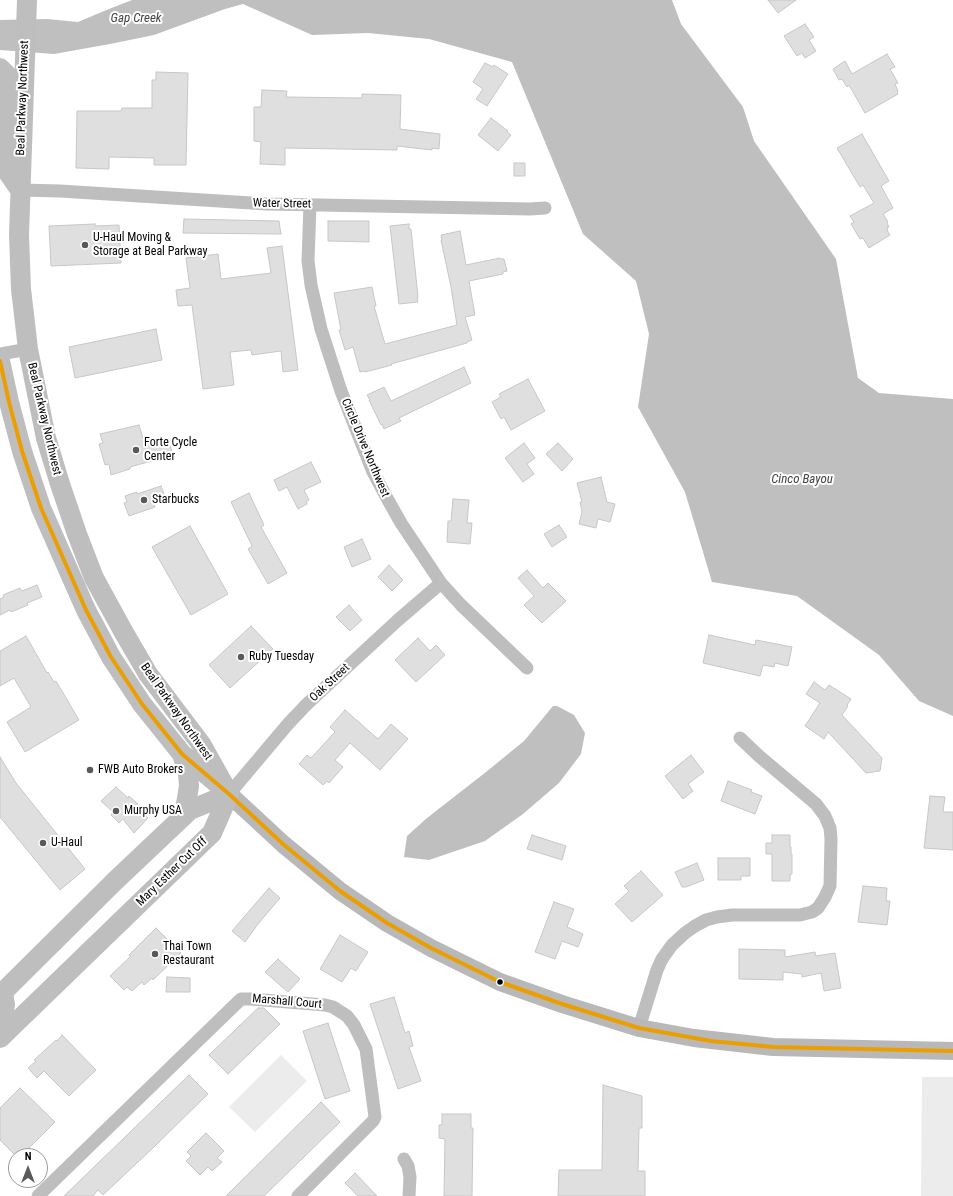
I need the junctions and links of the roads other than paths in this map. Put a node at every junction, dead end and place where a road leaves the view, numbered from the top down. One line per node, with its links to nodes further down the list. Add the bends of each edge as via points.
1 (26, 4): 3 (main road, Beal Parkway Northwest)
2 (0, 68): 3 (main road, via 6,74 6,160 9,174)
3 (20, 190): 4 (street, Water Street); 6 (main road, Beal Parkway Northwest, via 21,289)
4 (310, 205): 5 (street, Water Street); 11 (street, Circle Drive Northwest, via 308,261 311,285 321,328 341,391 365,452 388,500)
5 (545, 208)
6 (28, 349): 7 (street); 10 (main road, Beal Parkway Northwest, via 46,438)
7 (0, 354)
8 (0, 361): 9 (main road, Beal Parkway Northwest, via 10,409)
9 (34, 488): 10 (main road, via 52,498 73,548); 14 (main road, Beal Parkway Northwest, via 86,610 111,657 142,704)
10 (90, 566): 15 (main road, Beal Parkway Northwest, via 94,578 148,674 201,744)
11 (441, 583): 12 (street, Circle Drive Northwest); 15 (street, Oak Street, via 307,704)
12 (527, 668)
13 (740, 738): 19 (street, via 816,804 825,816 831,839 830,886 825,898 812,912 800,915 717,917 685,932 662,959)
14 (182, 754): 15 (main road, Beal Parkway Northwest); 16 (main road, via 189,786)
15 (229, 794): 16 (main road, via 190,810); 19 (main road, Beal Parkway Northwest, via 283,844 340,890 387,923 436,951 500,982); 20 (main road, Mary Esther Cut Off, via 212,833)
16 (184, 816): 17 (main road)
17 (1, 991): 18 (main road, via 5,1005)
18 (0, 1023)
19 (639, 1028): 21 (main road, Beal Parkway Northwest, via 711,1041 773,1047)
20 (0, 1038)
21 (953, 1051)
22 (404, 1159): 25 (street, via 410,1177)
23 (38, 1196): 24 (street, Marshall Court, via 241,999 251,999 325,1005 333,1008 347,1016 366,1049 375,1117)
24 (298, 1196)
25 (409, 1196)

